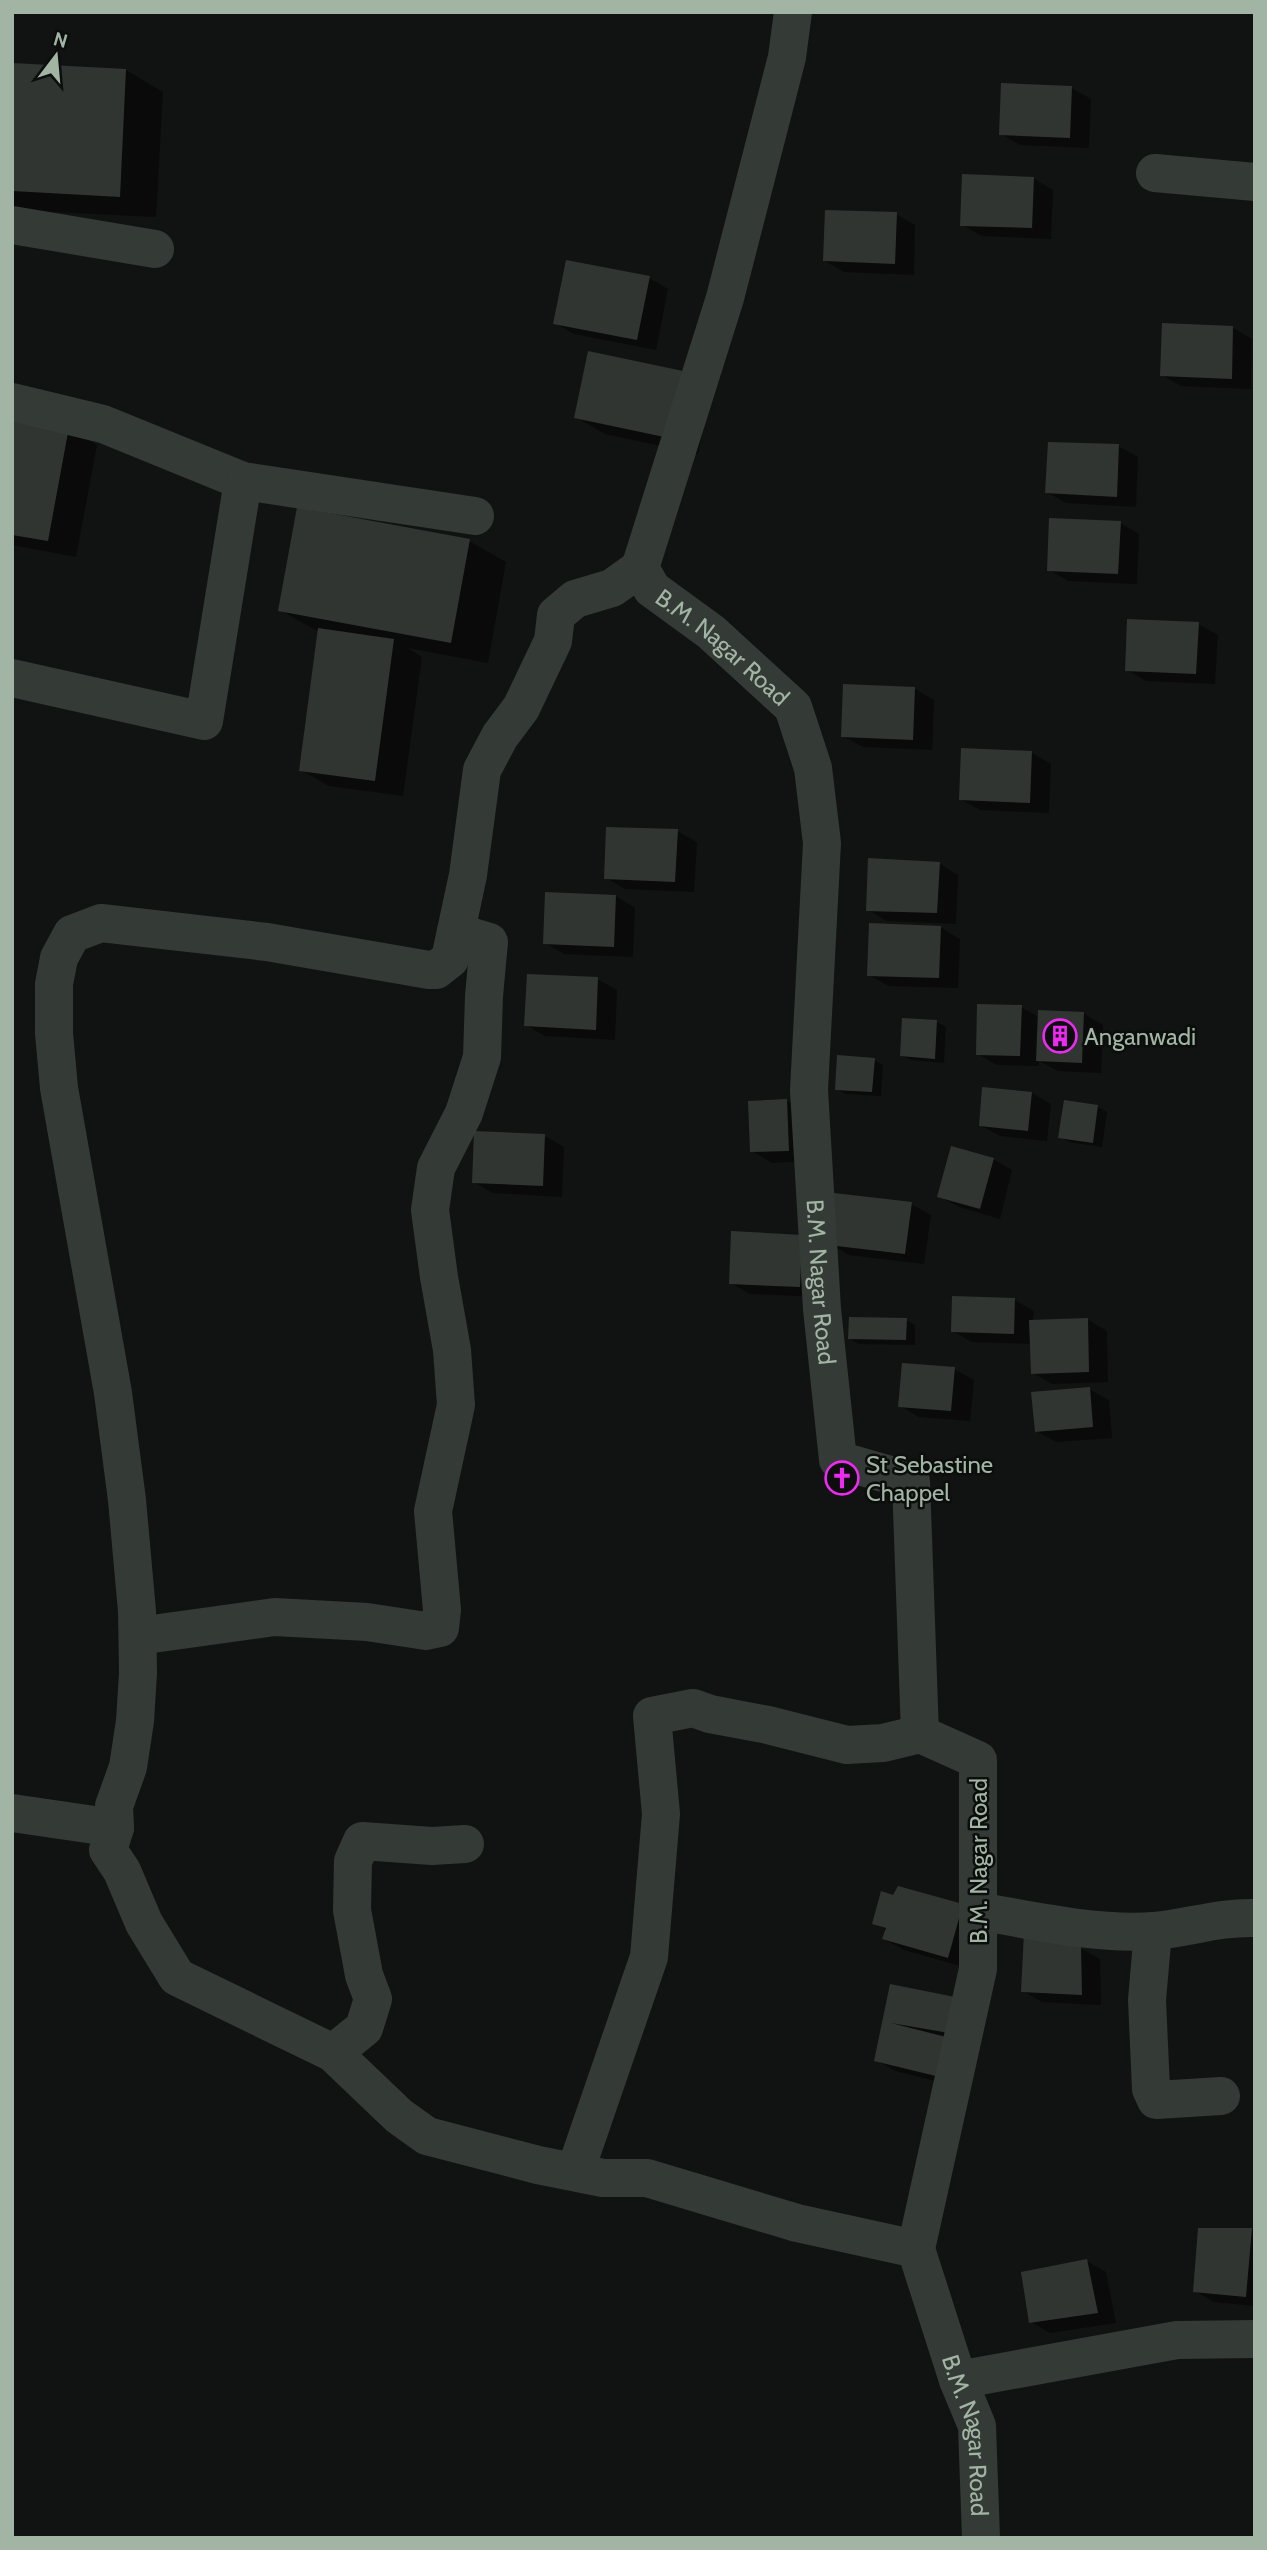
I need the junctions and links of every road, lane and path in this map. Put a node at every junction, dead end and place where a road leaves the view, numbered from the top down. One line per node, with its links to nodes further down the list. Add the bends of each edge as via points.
1 (793, 12): 9 (street, B.M. Nagar Road, via 787,57 725,298)
2 (1155, 173): 3 (street)
3 (1255, 182)
4 (12, 225): 5 (street)
5 (155, 249)
6 (12, 402): 7 (street, via 103,424)
7 (243, 481): 8 (street); 10 (street, via 204,721)
8 (475, 516)
9 (640, 568): 11 (street, via 612,588 575,599 556,614 553,641 522,708 482,770); 13 (street, B.M. Nagar Road, via 652,589 711,632 793,707 813,768 822,843 809,1090 822,1309 838,1460 911,1481)
10 (12, 678)
11 (456, 932): 12 (street, via 489,942 482,1057 464,1113 436,1168 430,1210 456,1405 433,1511 440,1628 426,1631 367,1622 275,1617); 12 (street, via 450,960 436,970 267,942 101,923 72,934 63,947 54,984 55,1060 113,1393)
12 (138, 1636): 15 (street, via 135,1721 128,1767 114,1806)
13 (920, 1734): 17 (street, B.M. Nagar Road, via 978,1760); 22 (street, via 846,1745 693,1708 652,1716 661,1814 649,1957)
14 (12, 1813): 15 (street)
15 (115, 1828): 20 (street, via 108,1850 177,1977)
16 (465, 1844): 20 (street, via 362,1841 356,1850 352,1910 373,1999 364,2028)
17 (978, 1911): 19 (street, via 1073,1928); 23 (street, B.M. Nagar Road, via 978,1969)
18 (1255, 1918): 19 (street)
19 (1153, 1931): 21 (street, via 1147,2000 1151,2089 1156,2100)
20 (333, 2053): 22 (street, via 399,2116 427,2136)
21 (1220, 2096)
22 (575, 2172): 23 (street, via 603,2178 647,2178 797,2223)
23 (916, 2249): 25 (street, B.M. Nagar Road)
24 (1255, 2339): 25 (street, via 1177,2340)
25 (958, 2379): 26 (street, B.M. Nagar Road, via 977,2426)
26 (981, 2538)

